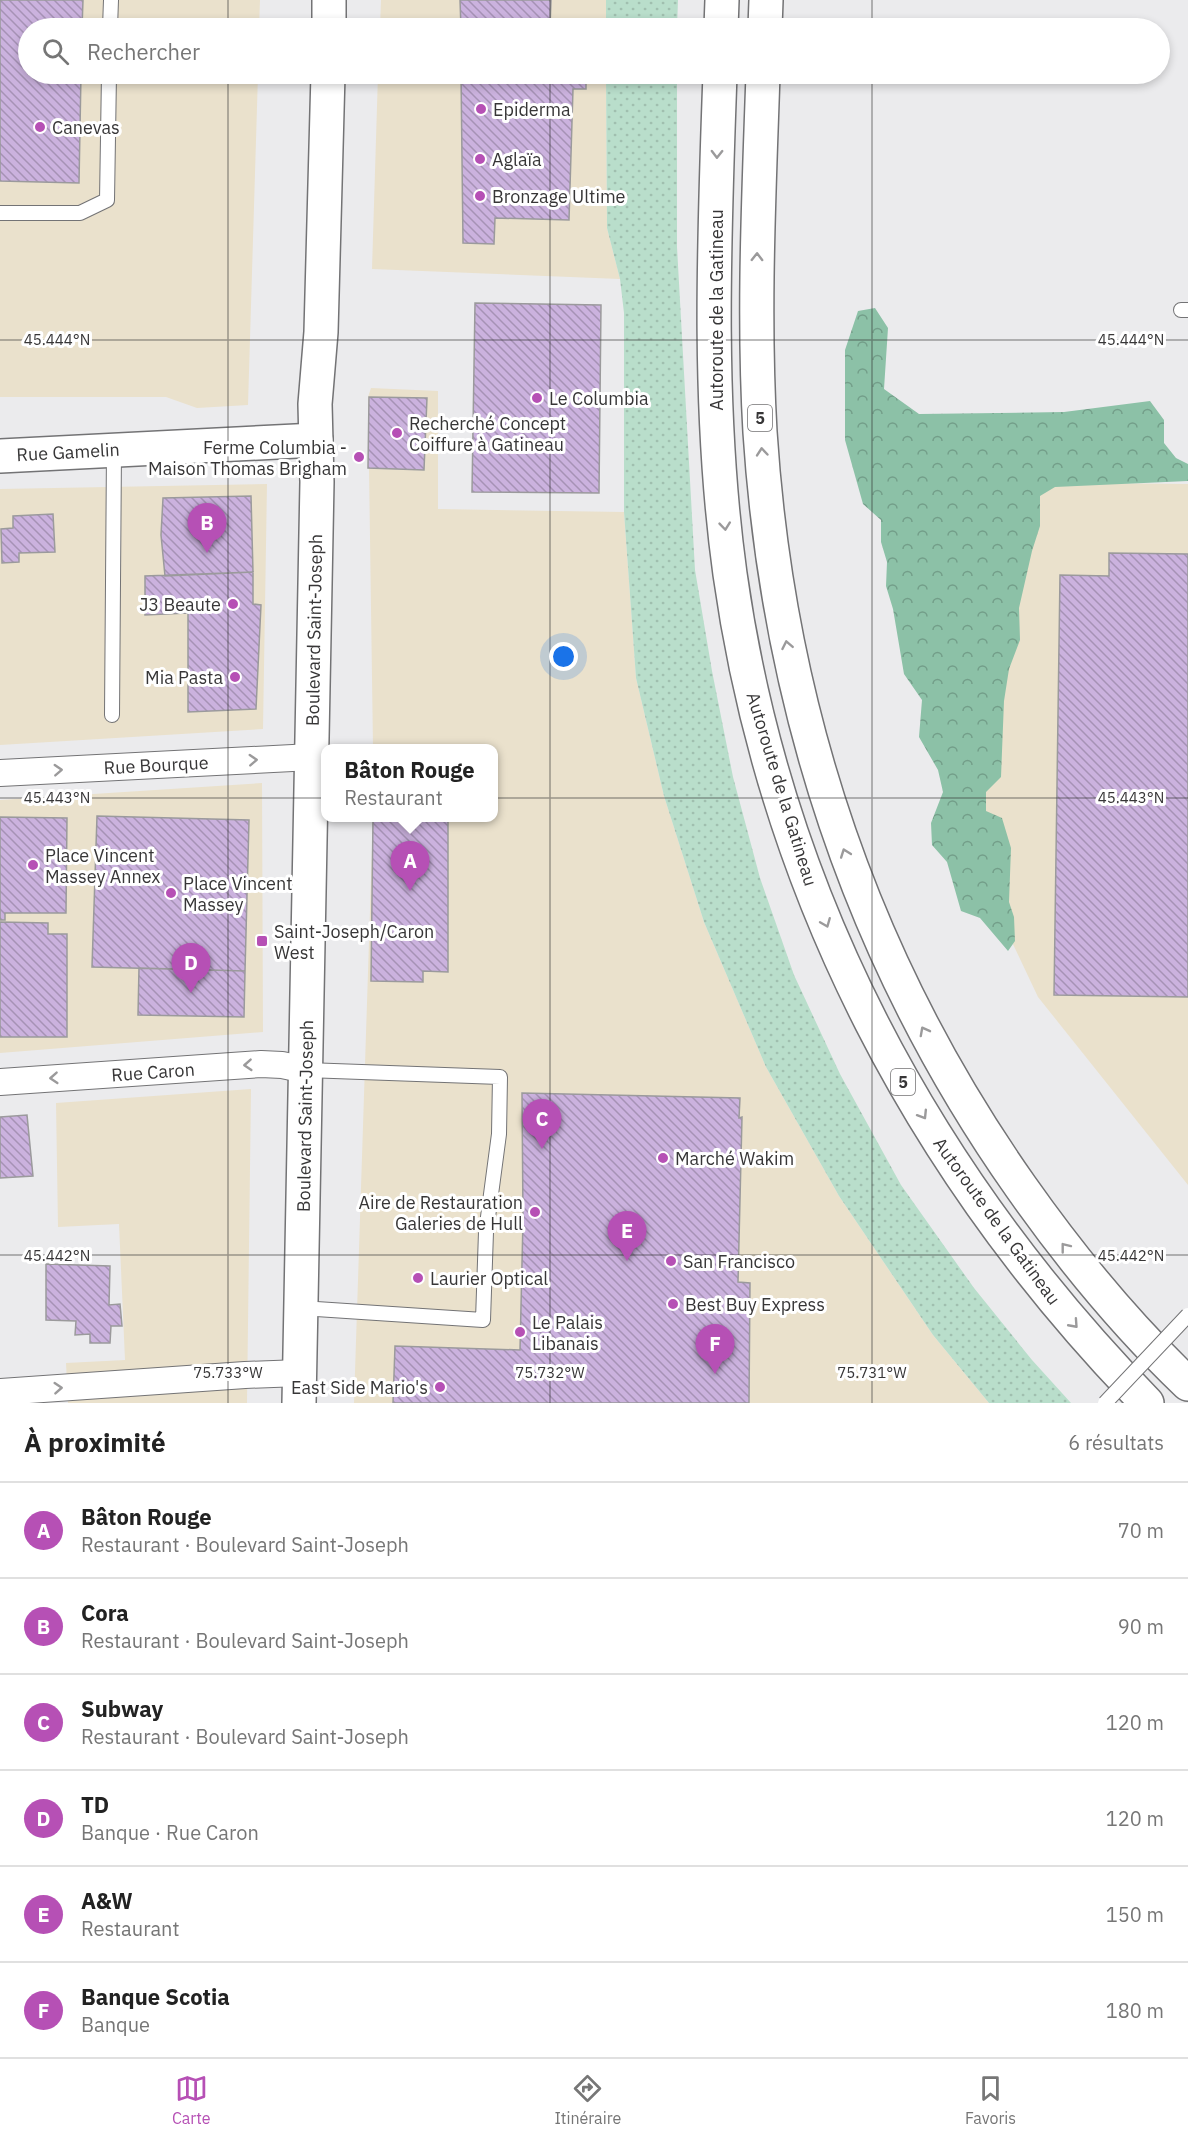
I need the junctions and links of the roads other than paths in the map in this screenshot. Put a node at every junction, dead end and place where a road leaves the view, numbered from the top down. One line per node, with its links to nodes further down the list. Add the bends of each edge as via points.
1 (111, 0): 5 (lane)
2 (329, 0): 6 (main road)
3 (722, 0): 7 (main road)
4 (766, 0): 8 (main road)
5 (110, 18)
6 (329, 18)
7 (721, 18)
8 (765, 18)
9 (109, 84): 13 (lane, via 107,200 80,213)
10 (328, 84): 14 (main road, Boulevard Saint-Joseph)
11 (720, 84): 28 (main road, Autoroute de la Gatineau / 5, one-way to 28, via 714,321 720,479 744,651 783,803 834,943 909,1093 957,1171 1009,1244 1063,1312)
12 (763, 84): 24 (main road, 5, one-way to 12, via 1077,1263 973,1116 887,955 828,802 783,623 763,469 757,322)
13 (0, 213)
14 (316, 440): 15 (main road, Rue Gamelin); 18 (main road, Boulevard Saint-Joseph)
15 (114, 450): 16 (main road, Rue Gamelin); 17 (lane)
16 (0, 456)
17 (112, 715)
18 (312, 757): 19 (street, Rue Bourque, one-way to 18); 20 (main road, Boulevard Saint-Joseph)
19 (0, 773)
20 (306, 1070): 21 (street, Rue Caron, one-way to 21, via 261,1064); 22 (main road, Boulevard Saint-Joseph); 22 (lane, via 500,1077 499,1134 486,1232 483,1320)
21 (0, 1082)
22 (301, 1308): 25 (main road, Boulevard Saint-Joseph)
23 (1188, 1315): 27 (lane, bridge)
24 (1188, 1384)
25 (300, 1388): 26 (street, one-way to 25, via 245,1375)
26 (0, 1392)
27 (1105, 1403)
28 (1147, 1403)

